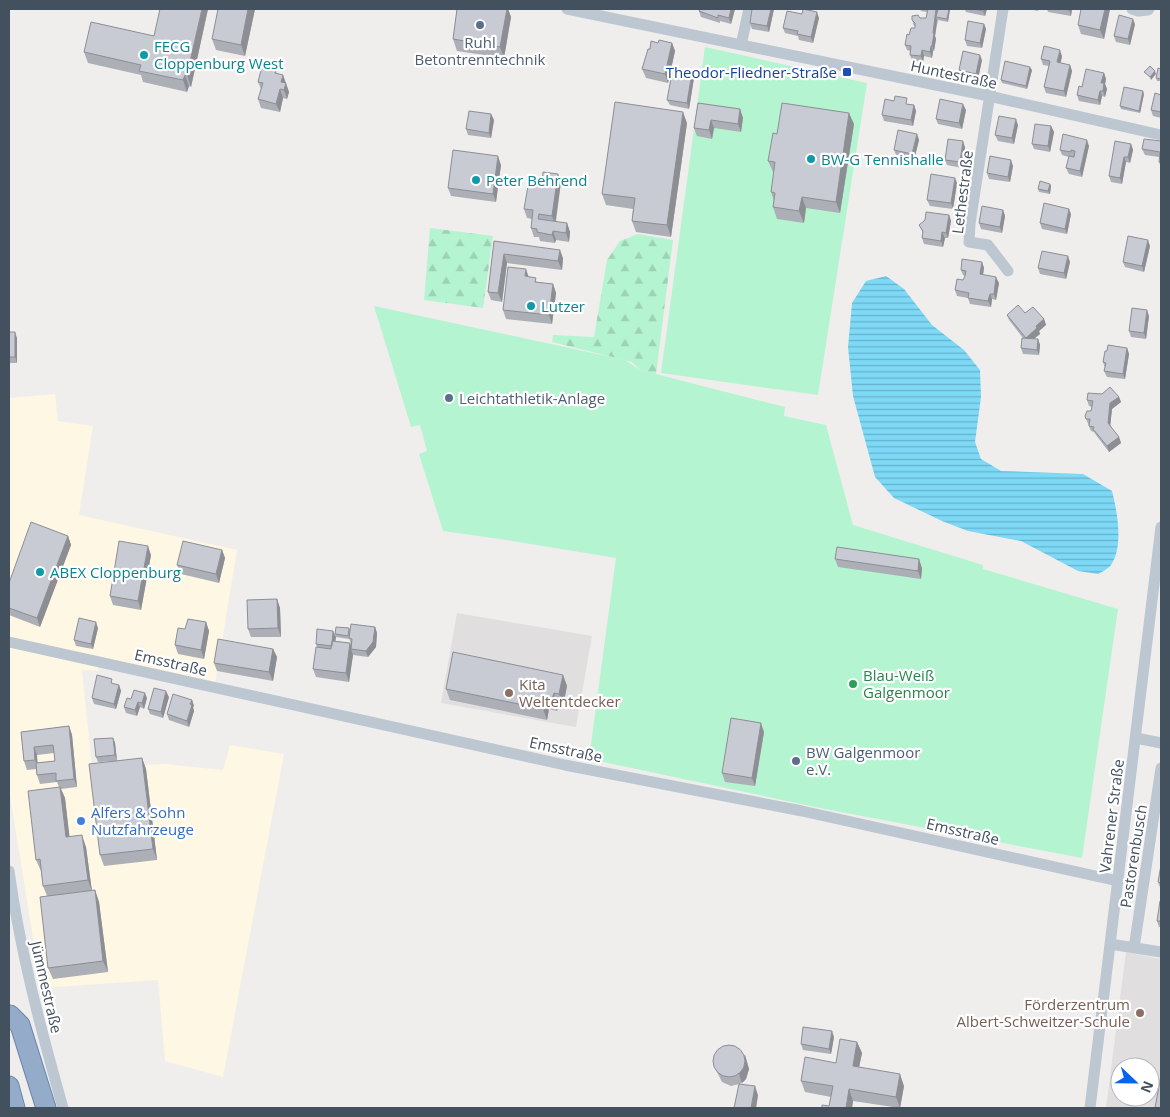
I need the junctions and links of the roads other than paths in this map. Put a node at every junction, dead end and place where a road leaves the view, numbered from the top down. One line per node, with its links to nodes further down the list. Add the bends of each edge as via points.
1 (567, 9): 6 (street, Huntestraße)
2 (749, 9): 6 (street)
3 (1003, 9): 7 (street)
4 (1132, 9): 5 (street)
5 (1149, 9)
6 (741, 45): 7 (street, Huntestraße)
7 (990, 96): 8 (street, Huntestraße); 9 (street, Lethestraße, via 969,242 988,245)
8 (1161, 135)
9 (1008, 271)
10 (1161, 527): 12 (street, Vahrener Straße)
11 (9, 642): 16 (street, Emsstraße, via 564,765 802,811)
12 (1136, 738): 13 (street); 16 (street, Vahrener Straße)
13 (1161, 743)
14 (1161, 768): 18 (street, Pastorenbusch)
15 (9, 871): 25 (street, Jümmestraße, via 41,1030)
16 (1118, 881): 17 (street, Vahrener Straße)
17 (1110, 944): 18 (street); 26 (street, Vahrener Straße)
18 (1134, 948): 19 (street)
19 (1161, 952)
20 (9, 1014): 23 (highway); 24 (highway, via 20,1025)
21 (9, 1086): 22 (highway)
22 (15, 1108)
23 (38, 1108)
24 (46, 1108)
25 (63, 1108)
26 (1090, 1108)

